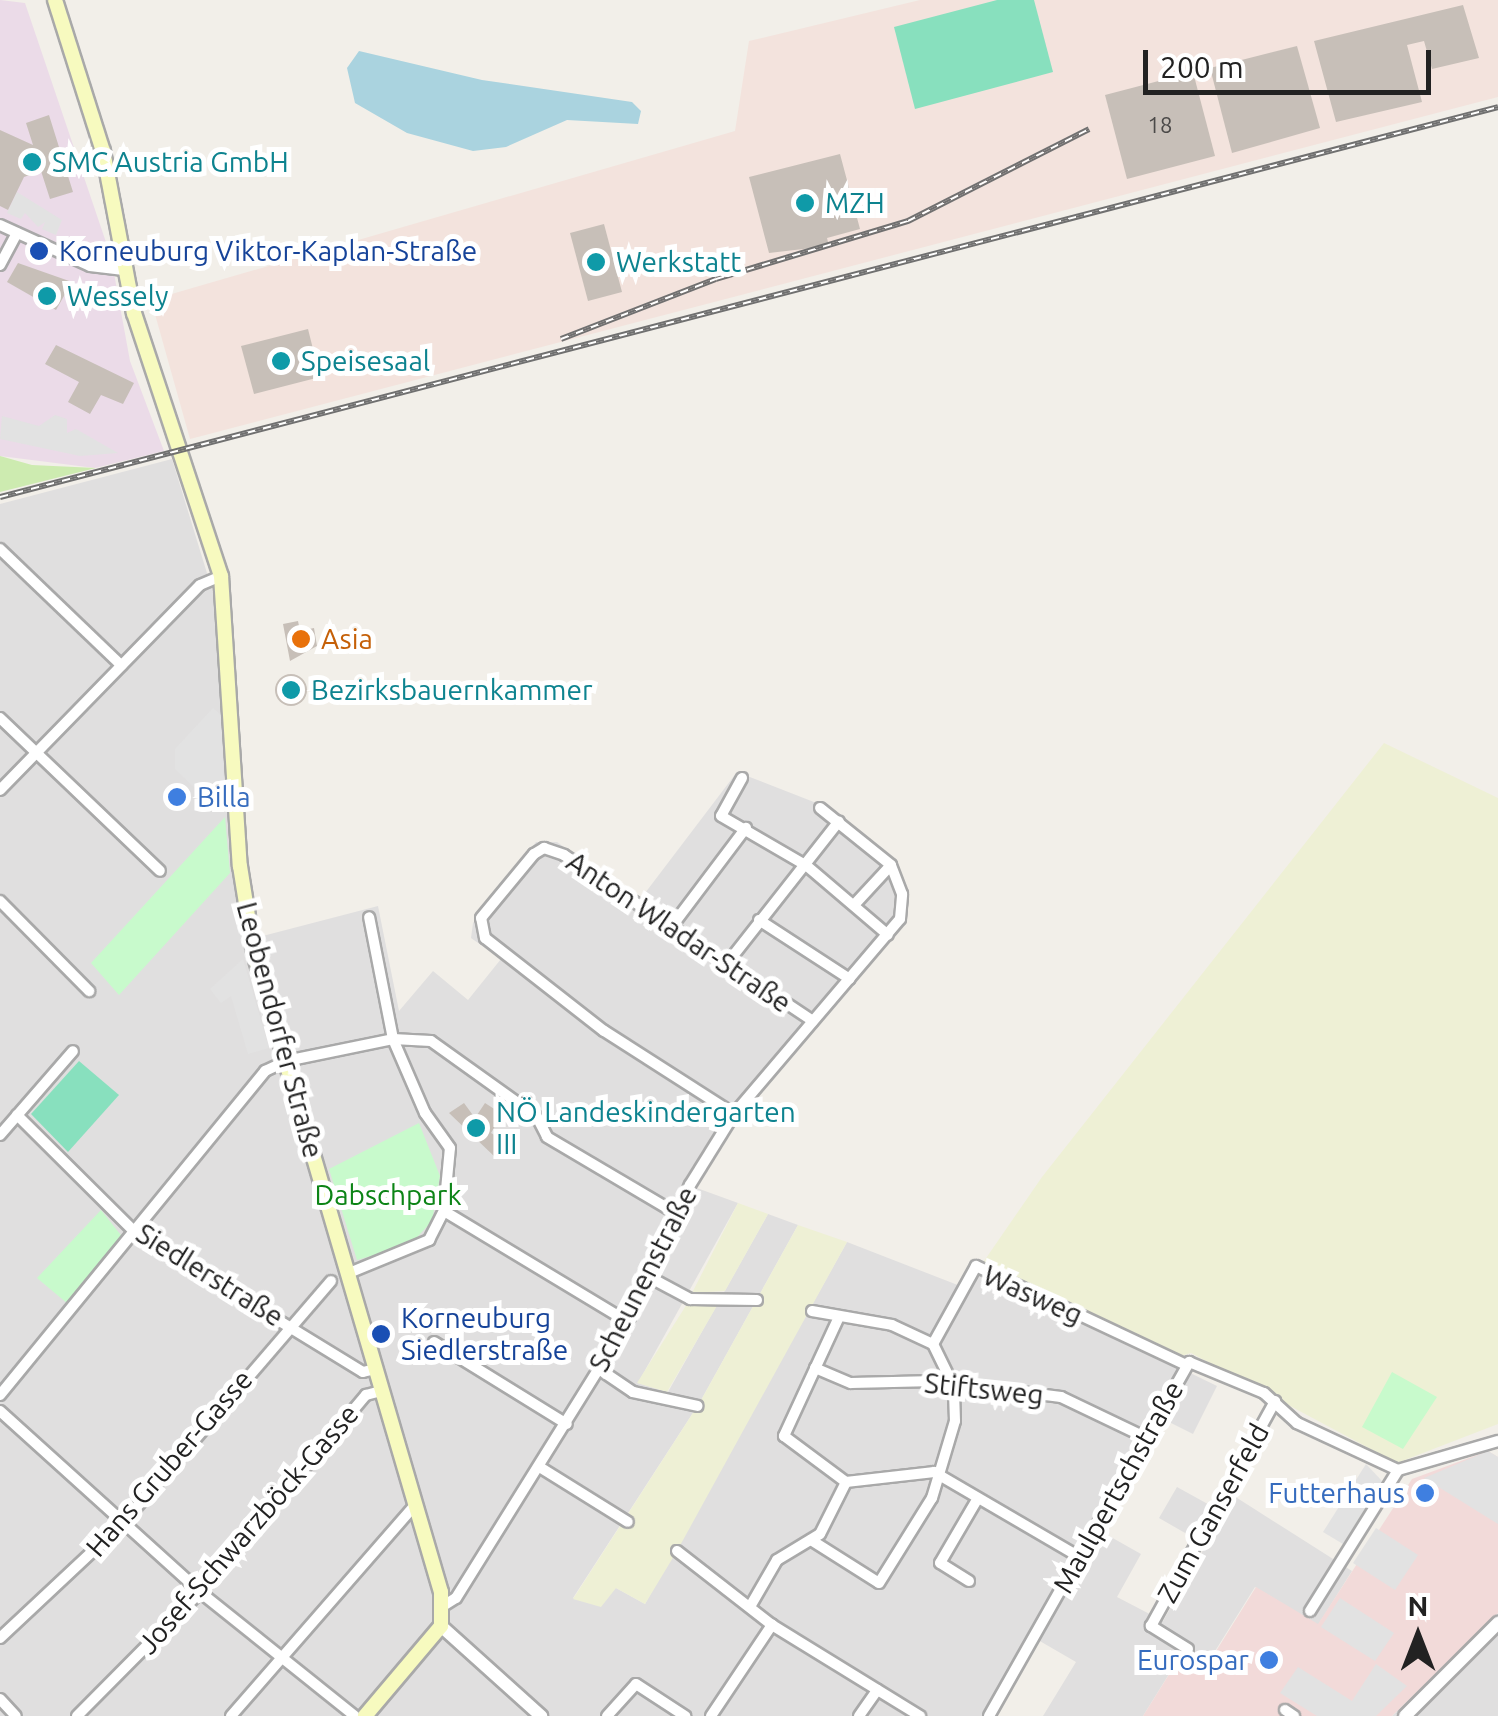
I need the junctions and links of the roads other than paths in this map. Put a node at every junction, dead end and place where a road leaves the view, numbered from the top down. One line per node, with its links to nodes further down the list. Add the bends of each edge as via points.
1 (55, 0): 5 (main road, Leobendorfer Straße, via 103,150)
2 (0, 226): 3 (street)
3 (18, 233): 4 (street); 5 (street, via 90,266)
4 (0, 265)
5 (124, 270): 7 (main road, Leobendorfer Straße)
6 (0, 550): 8 (street)
7 (220, 576): 8 (street, via 200,585); 31 (main road, Leobendorfer Straße, via 242,888)
8 (121, 665): 10 (street)
9 (0, 718): 10 (street)
10 (37, 753): 12 (street); 18 (street)
11 (742, 778): 15 (street, via 722,816)
12 (0, 790)
13 (820, 808): 14 (street)
14 (839, 821): 16 (street); 17 (street)
15 (746, 828): 17 (street); 23 (street)
16 (891, 865): 20 (street); 24 (street, Scheunenstraße, via 902,894 900,918)
17 (807, 866): 20 (street); 22 (street)
18 (160, 871)
19 (0, 901): 27 (street)
20 (854, 905): 24 (street)
21 (369, 918): 29 (street)
22 (759, 920): 25 (street); 26 (street)
23 (669, 930): 25 (street, Anton Wladar-Straße); 32 (street, Anton Wladar-Straße, via 544,848 481,918 480,930 604,1032)
24 (888, 936): 26 (street, Scheunenstraße)
25 (725, 966): 28 (street, Anton Wladar-Straße)
26 (850, 979): 28 (street, Scheunenstraße)
27 (89, 991)
28 (813, 1021): 32 (street, Scheunenstraße)
29 (393, 1039): 31 (street); 35 (street, via 450,1148); 36 (street, via 440,1045 537,1118 547,1137)
30 (74, 1051): 33 (street)
31 (286, 1061): 37 (street, via 265,1072); 38 (main road, Leobendorfer Straße)
32 (734, 1114): 36 (street, Scheunenstraße)
33 (17, 1115): 34 (street); 37 (street, Siedlerstraße)
34 (0, 1135)
35 (444, 1210): 38 (street, via 416,1251); 44 (street)
36 (678, 1214): 39 (street, Scheunenstraße)
37 (136, 1233): 45 (street, Siedlerstraße); 54 (street)
38 (349, 1273): 50 (main road, Leobendorfer Straße)
39 (650, 1277): 41 (street, via 690,1300); 44 (street, Scheunenstraße)
40 (331, 1281): 45 (street, Hans Gruber-Gasse)
41 (756, 1300)
42 (812, 1311): 43 (street)
43 (838, 1319): 47 (street, via 881,1322); 49 (street)
44 (628, 1322): 51 (street, Scheunenstraße)
45 (290, 1324): 50 (street, Siedlerstraße, via 364,1372); 68 (street, Hans Gruber-Gasse)
46 (434, 1342): 58 (street)
47 (933, 1344): 48 (street, Wasweg, via 976,1266); 52 (street)
48 (1186, 1365): 55 (street, Maulpertschstraße, via 1199,1362); 59 (street, Maulpertschstraße)
49 (815, 1368): 52 (street, Stiftsweg, via 851,1383); 64 (street, via 784,1436)
50 (375, 1369): 53 (main road, Leobendorfer Straße)
51 (599, 1370): 56 (street, via 633,1392); 58 (street, Scheunenstraße)
52 (954, 1387): 59 (street, Stiftsweg, via 1067,1398); 63 (street, via 953,1430)
53 (381, 1391): 66 (main road, Leobendorfer Straße); 73 (street, Josef-Schwarzböck-Gasse, via 366,1395)
54 (0, 1395)
55 (1275, 1401): 62 (street, Maulpertschstraße, via 1297,1422); 81 (street, Zum Ganserfeld, via 1150,1626)
56 (698, 1406)
57 (0, 1411): 68 (street)
58 (567, 1424): 61 (street, Scheunenstraße)
59 (1147, 1438): 71 (street, Maulpertschstraße)
60 (1498, 1441): 62 (street)
61 (541, 1468): 67 (street); 75 (street, Scheunenstraße)
62 (1398, 1470): 76 (street)
63 (934, 1472): 64 (street); 65 (street); 69 (street, via 932,1498 880,1584)
64 (846, 1482): 69 (street)
65 (978, 1498): 71 (street); 72 (street, via 940,1563)
66 (414, 1506): 75 (main road, Leobendorfer Straße); 82 (street)
67 (628, 1522)
68 (123, 1523): 73 (street); 80 (street, Hans Gruber-Gasse)
69 (811, 1540): 74 (street, via 777,1560)
70 (678, 1551): 74 (street)
71 (1081, 1558): 96 (street, Maulpertschstraße)
72 (970, 1581)
73 (200, 1592): 82 (street); 86 (street, Josef-Schwarzböck-Gasse)
74 (751, 1605): 78 (street)
75 (444, 1606): 79 (main road, Leobendorfer Straße)
76 (1310, 1611)
77 (1498, 1623): 97 (street)
78 (772, 1625): 83 (street); 93 (street)
79 (441, 1626): 89 (main road); 90 (street, via 455,1631)
80 (0, 1638)
81 (1188, 1648)
82 (281, 1658): 87 (street); 88 (street)
83 (877, 1690): 94 (street); 95 (street)
84 (0, 1700): 85 (street)
85 (16, 1716)
86 (77, 1716)
87 (232, 1716)
88 (355, 1716)
89 (366, 1716)
90 (541, 1716)
91 (607, 1716): 92 (street, via 636,1684)
92 (685, 1716)
93 (711, 1716)
94 (860, 1716)
95 (920, 1716)
96 (988, 1716)
97 (1404, 1716)

